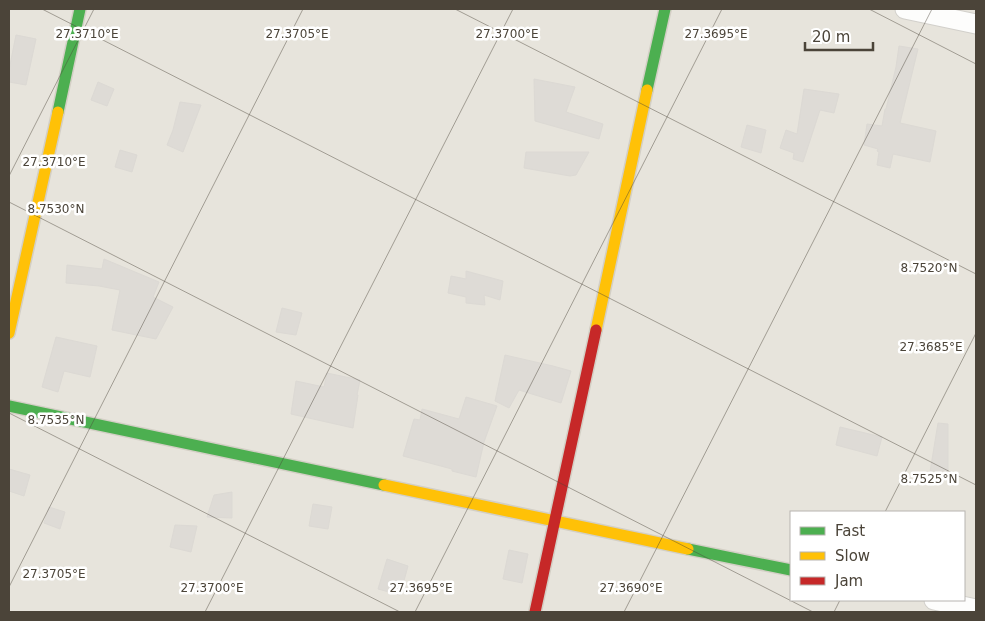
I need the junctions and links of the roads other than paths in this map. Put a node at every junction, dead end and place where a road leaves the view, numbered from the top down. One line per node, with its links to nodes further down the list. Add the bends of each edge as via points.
1 (80, 9): 5 (street)
2 (665, 9): 7 (street)
3 (904, 9): 4 (street)
4 (976, 24)
5 (9, 333)
6 (9, 406): 7 (street)
7 (555, 520): 8 (street); 11 (street)
8 (790, 570)
9 (939, 601): 10 (street)
10 (976, 609)
11 (535, 612)

